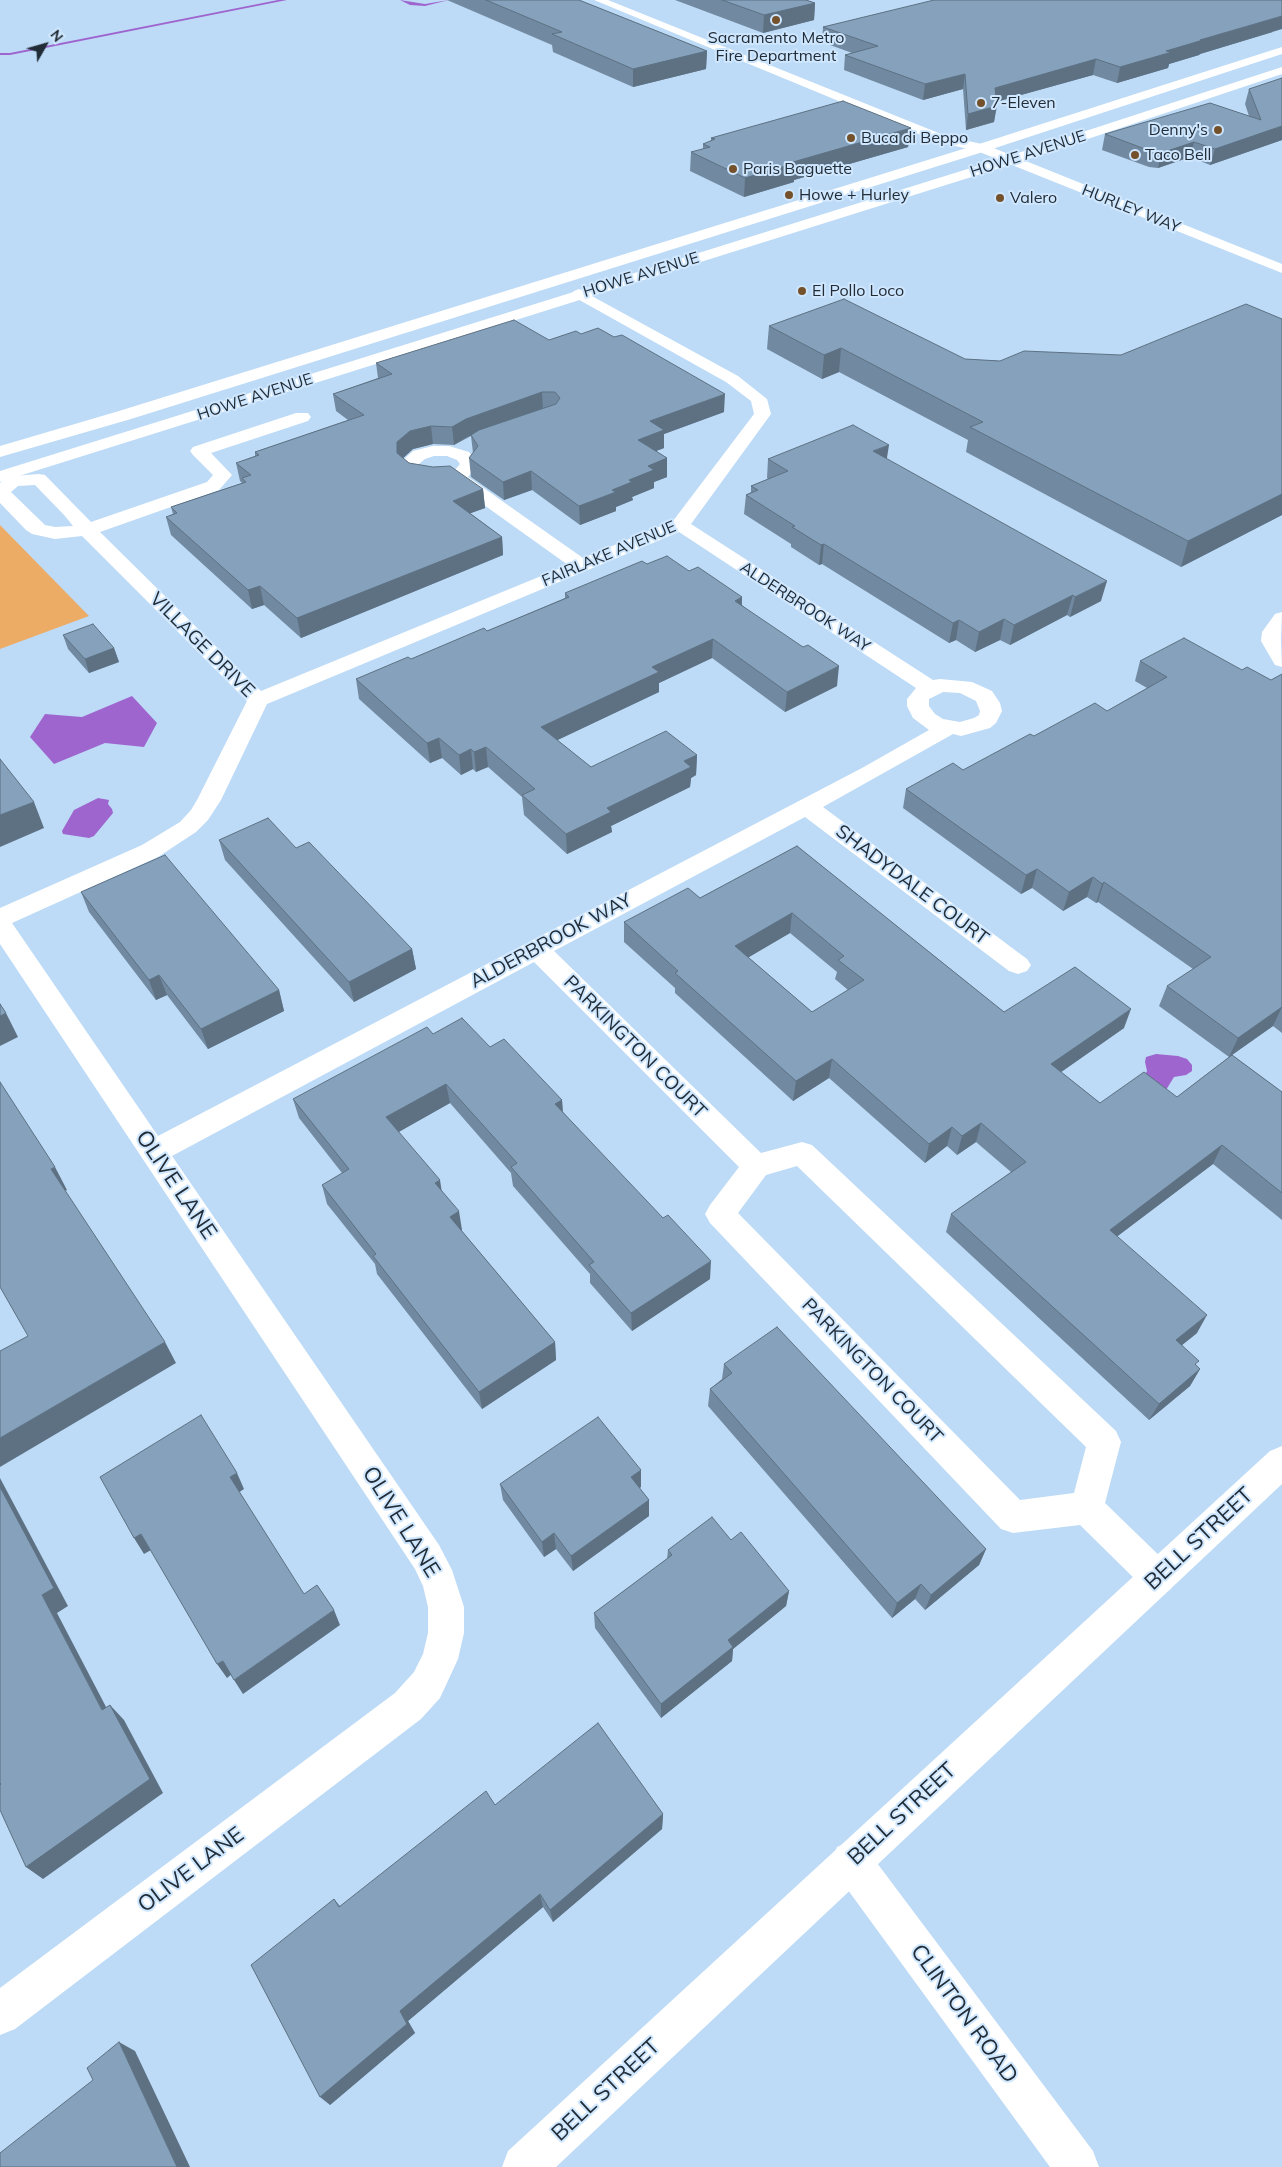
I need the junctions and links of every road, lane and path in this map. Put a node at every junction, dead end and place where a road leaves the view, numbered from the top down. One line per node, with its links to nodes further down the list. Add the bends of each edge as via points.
1 (599, 0): 4 (street, HURLEY WAY, via 942,139)
2 (1282, 50): 4 (street, HOWE AVENUE)
3 (1282, 70): 5 (street, HOWE AVENUE)
4 (981, 148): 5 (street, HURLEY WAY); 6 (street, HOWE AVENUE)
5 (1011, 160): 7 (street, HURLEY WAY); 8 (street, HOWE AVENUE)
6 (662, 248): 8 (street, via 658,255 586,282); 9 (street, HOWE AVENUE)
7 (1282, 268)
8 (579, 294): 15 (street, HOWE AVENUE); 16 (street, FAIRLAKE AVENUE, via 732,379 758,399 764,414)
9 (125, 415): 12 (street, HOWE AVENUE); 15 (street, via 97,434 7,464)
10 (302, 417): 17 (street, via 199,451 223,475 213,486)
11 (474, 443): 13 (street)
12 (0, 453)
13 (458, 453): 14 (street, via 469,464); 14 (street, via 426,452 414,458 409,466 413,474 426,478)
14 (455, 476): 18 (street)
15 (4, 484): 17 (street, VILLAGE DRIVE, via 38,479); 17 (street, via 39,530 55,533)
16 (680, 525): 18 (street, FAIRLAKE AVENUE); 21 (street, ALDERBROOK WAY)
17 (86, 530): 22 (street, VILLAGE DRIVE)
18 (582, 566): 22 (street, FAIRLAKE AVENUE)
19 (1282, 618): 20 (street, via 1272,632 1271,642)
20 (1282, 661)
21 (930, 688): 23 (street, via 918,699 921,713 937,725); 23 (street, ALDERBROOK WAY, via 964,686 984,696 990,703 988,718 982,723 967,728)
22 (258, 700): 25 (street, VILLAGE DRIVE, via 210,800 188,827 150,851)
23 (948, 728): 24 (street, ALDERBROOK WAY)
24 (806, 806): 27 (street, ALDERBROOK WAY); 28 (street, SHADYDALE COURT)
25 (0, 918)
26 (0, 925): 29 (street, OLIVE LANE)
27 (536, 948): 29 (street, ALDERBROOK WAY); 30 (street, PARKINGTON COURT)
28 (1018, 966)
29 (153, 1152): 35 (street, OLIVE LANE, via 427,1557 440,1582 446,1607 446,1633 440,1660 427,1685 408,1706)
30 (756, 1166): 32 (street, via 802,1153 1104,1442); 32 (street, PARKINGTON COURT, via 720,1214 958,1461 1013,1517)
31 (1282, 1462): 33 (street, BELL STREET)
32 (1087, 1508): 33 (street)
33 (1158, 1578): 34 (street, BELL STREET)
34 (851, 1861): 36 (street, BELL STREET); 37 (street, CLINTON ROAD)
35 (0, 2014)
36 (524, 2167)
37 (1077, 2167)

